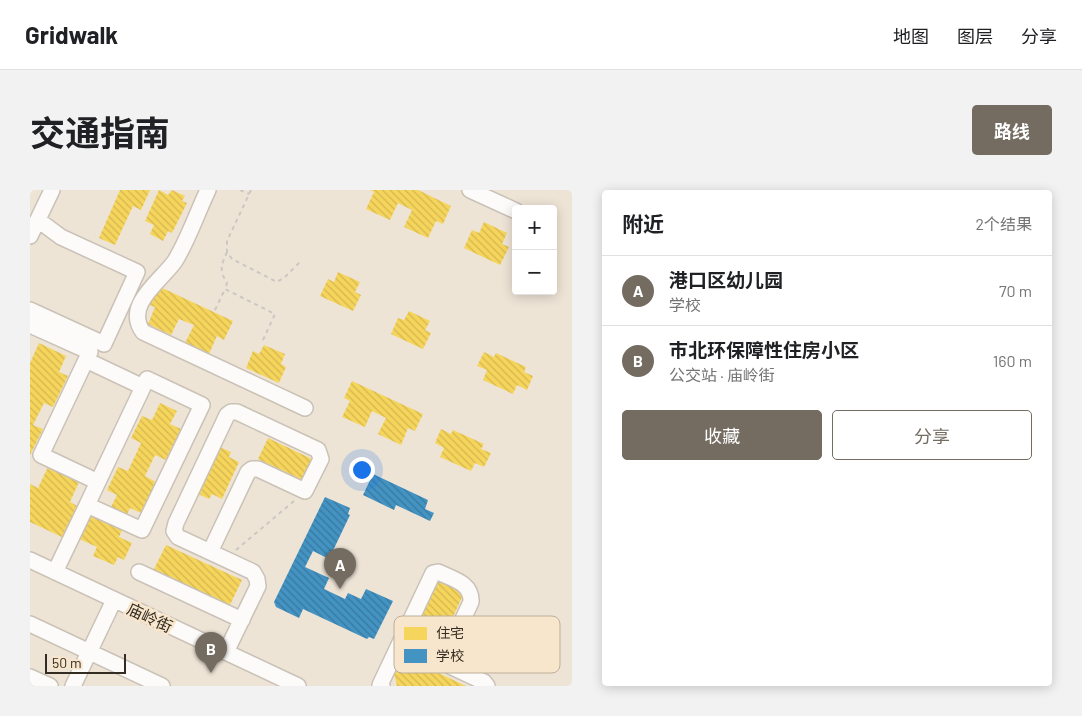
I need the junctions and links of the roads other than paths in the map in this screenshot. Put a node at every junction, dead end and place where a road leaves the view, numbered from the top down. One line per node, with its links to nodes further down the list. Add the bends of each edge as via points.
1 (52, 190): 5 (street)
2 (208, 190): 11 (street, via 174,261 150,286 138,311 138,326 143,332)
3 (470, 190): 4 (street)
4 (512, 209)
5 (38, 220): 6 (street); 7 (street, via 61,237 137,272 104,344)
6 (30, 236)
7 (30, 310)
8 (30, 324): 9 (street, via 90,352)
9 (86, 360): 10 (street); 12 (street, via 41,455)
10 (143, 387): 12 (street); 13 (street, via 147,379 202,405 142,530)
11 (305, 408)
12 (98, 482): 13 (street)
13 (87, 505): 16 (street)
14 (210, 552): 14 (street, via 248,472 258,470 305,491 320,459 318,450 237,412 227,415 174,531 178,537); 21 (street, via 253,572 257,579 258,586)
15 (30, 560): 16 (street, 庙岭街)
16 (55, 572): 18 (street, 庙岭街)
17 (139, 572): 21 (street)
18 (114, 600): 23 (street); 24 (street, 庙岭街)
19 (413, 616): 20 (street, via 433,573 438,572 467,586 472,602)
20 (465, 616)
21 (242, 620): 24 (street)
22 (30, 624): 23 (street)
23 (89, 652): 29 (street); 30 (street)
24 (226, 652): 31 (street, 庙岭街)
25 (394, 655): 32 (street)
26 (465, 673): 33 (street)
27 (30, 677): 28 (street)
28 (50, 686)
29 (73, 686)
30 (162, 686)
31 (298, 686)
32 (382, 686)
33 (487, 686)

